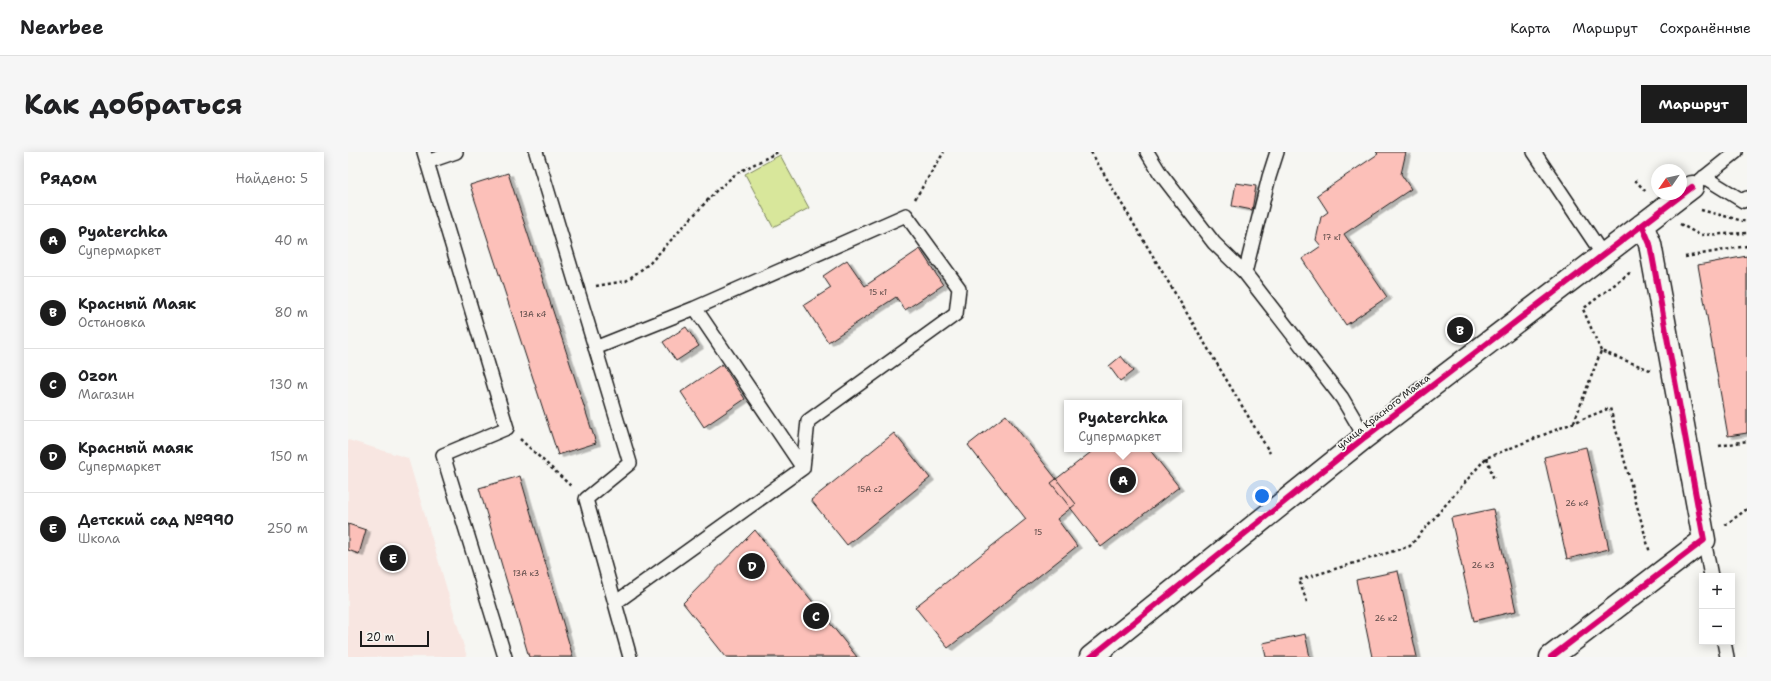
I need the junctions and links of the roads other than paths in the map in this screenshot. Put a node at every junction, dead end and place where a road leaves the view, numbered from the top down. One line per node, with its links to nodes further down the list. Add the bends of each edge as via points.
1 (456, 152): 7 (lane)
2 (536, 152): 14 (lane)
3 (1147, 152): 12 (lane, via 1214,243)
4 (1277, 152): 12 (lane)
5 (1534, 152): 11 (lane)
6 (1736, 152): 8 (lane)
7 (425, 157): 21 (lane, via 508,428 443,455)
8 (1698, 182): 9 (lane, via 1743,201); 10 (street, улица Красного Маяка)
9 (1747, 198)
10 (1642, 225): 11 (street, улица Красного Маяка); 17 (street, via 1650,244)
11 (1603, 255): 15 (street, улица Красного Маяка)
12 (1245, 273): 15 (lane, via 1342,398)
13 (695, 308): 14 (lane); 16 (lane); 16 (lane, via 906,215 959,288 956,314 808,421)
14 (595, 348): 19 (lane, via 630,463 586,500)
15 (1365, 437): 23 (street, улица Красного Маяка)
16 (803, 468): 19 (lane)
17 (1704, 540): 18 (lane); 24 (street)
18 (1710, 573)
19 (615, 603): 22 (lane)
20 (1725, 645): 25 (lane)
21 (505, 657)
22 (630, 657)
23 (1091, 657)
24 (1551, 657)
25 (1727, 657)

